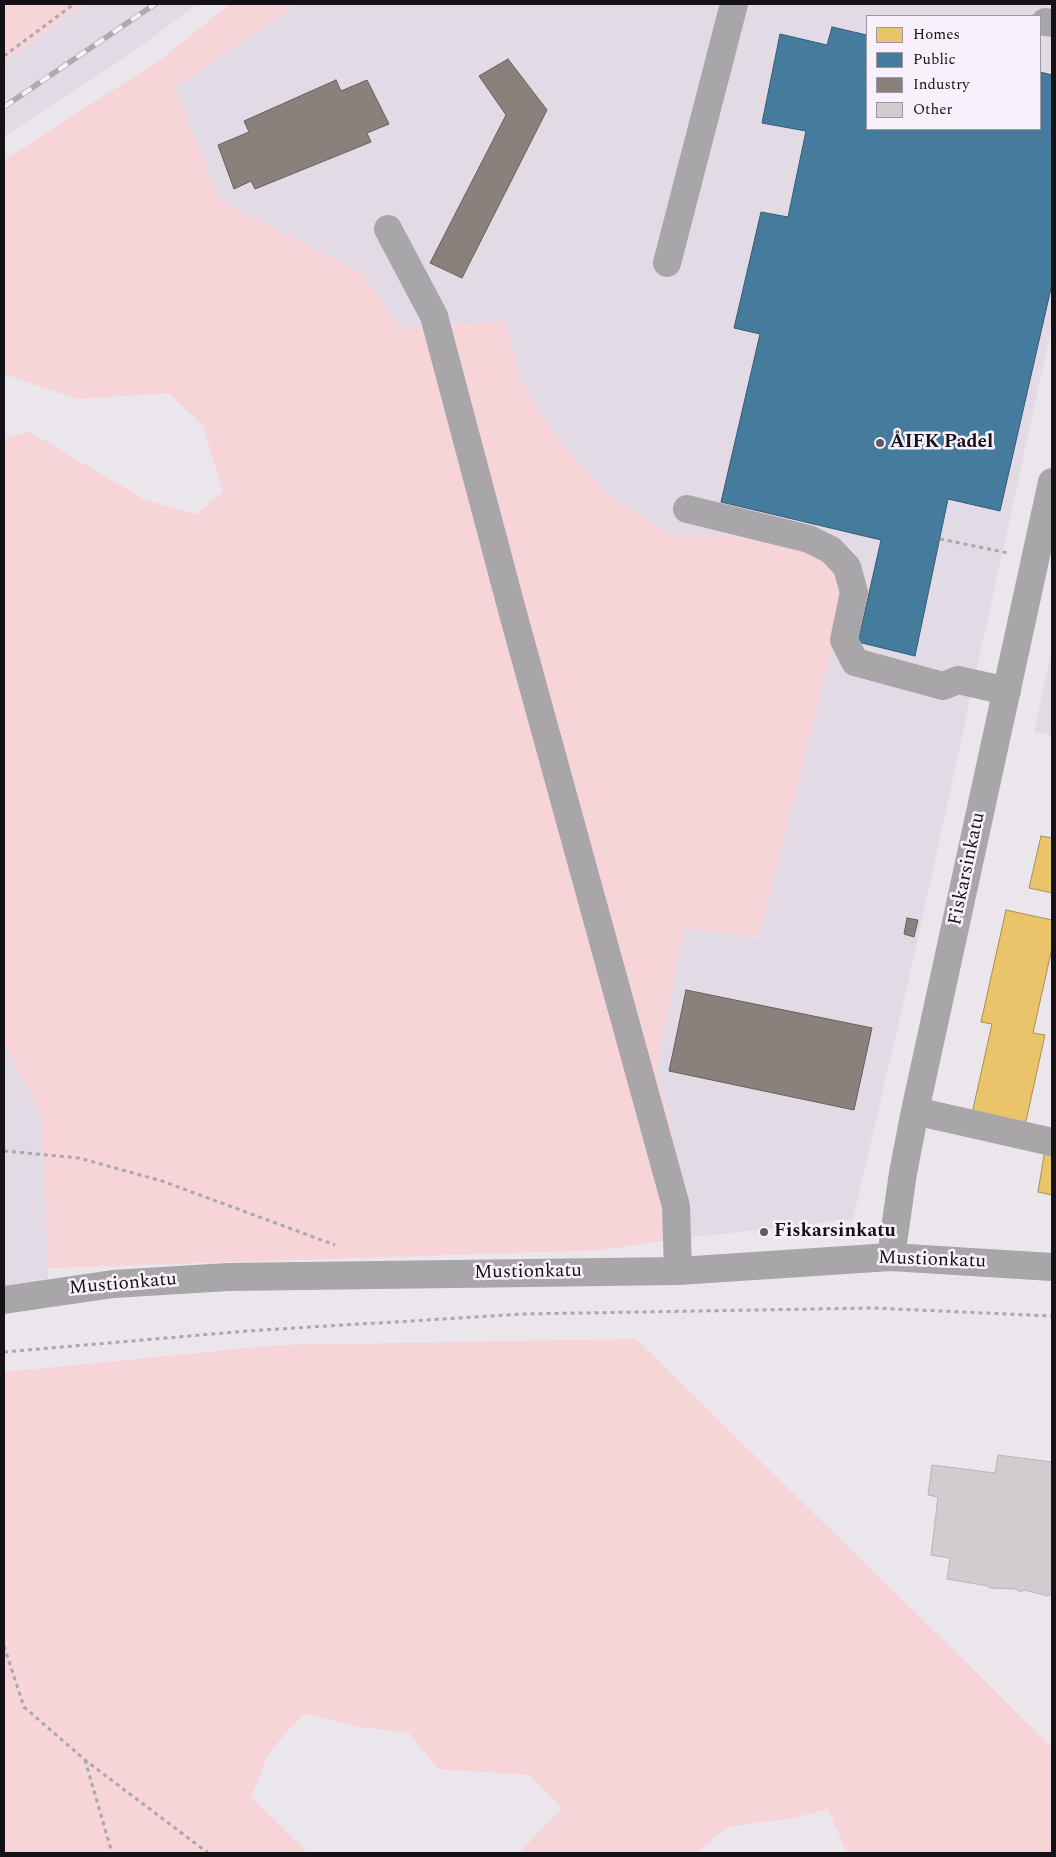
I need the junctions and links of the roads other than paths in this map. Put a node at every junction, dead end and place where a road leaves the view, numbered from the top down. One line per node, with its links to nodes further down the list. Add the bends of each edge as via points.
1 (734, 4): 3 (street)
2 (388, 229): 11 (street, via 434,316 676,1206)
3 (667, 264)
4 (1052, 482): 6 (street, Fiskarsinkatu)
5 (687, 509): 6 (street, via 809,539 830,550 846,567 854,592 844,640 855,662 944,686 958,680)
6 (1007, 691): 7 (street, Fiskarsinkatu)
7 (915, 1111): 8 (street); 9 (street, Fiskarsinkatu)
8 (1052, 1142)
9 (890, 1257): 10 (street, Mustionkatu); 11 (street, Mustionkatu)
10 (1052, 1267)
11 (678, 1271): 12 (street, Mustionkatu, via 228,1277 113,1284)
12 (4, 1300)

